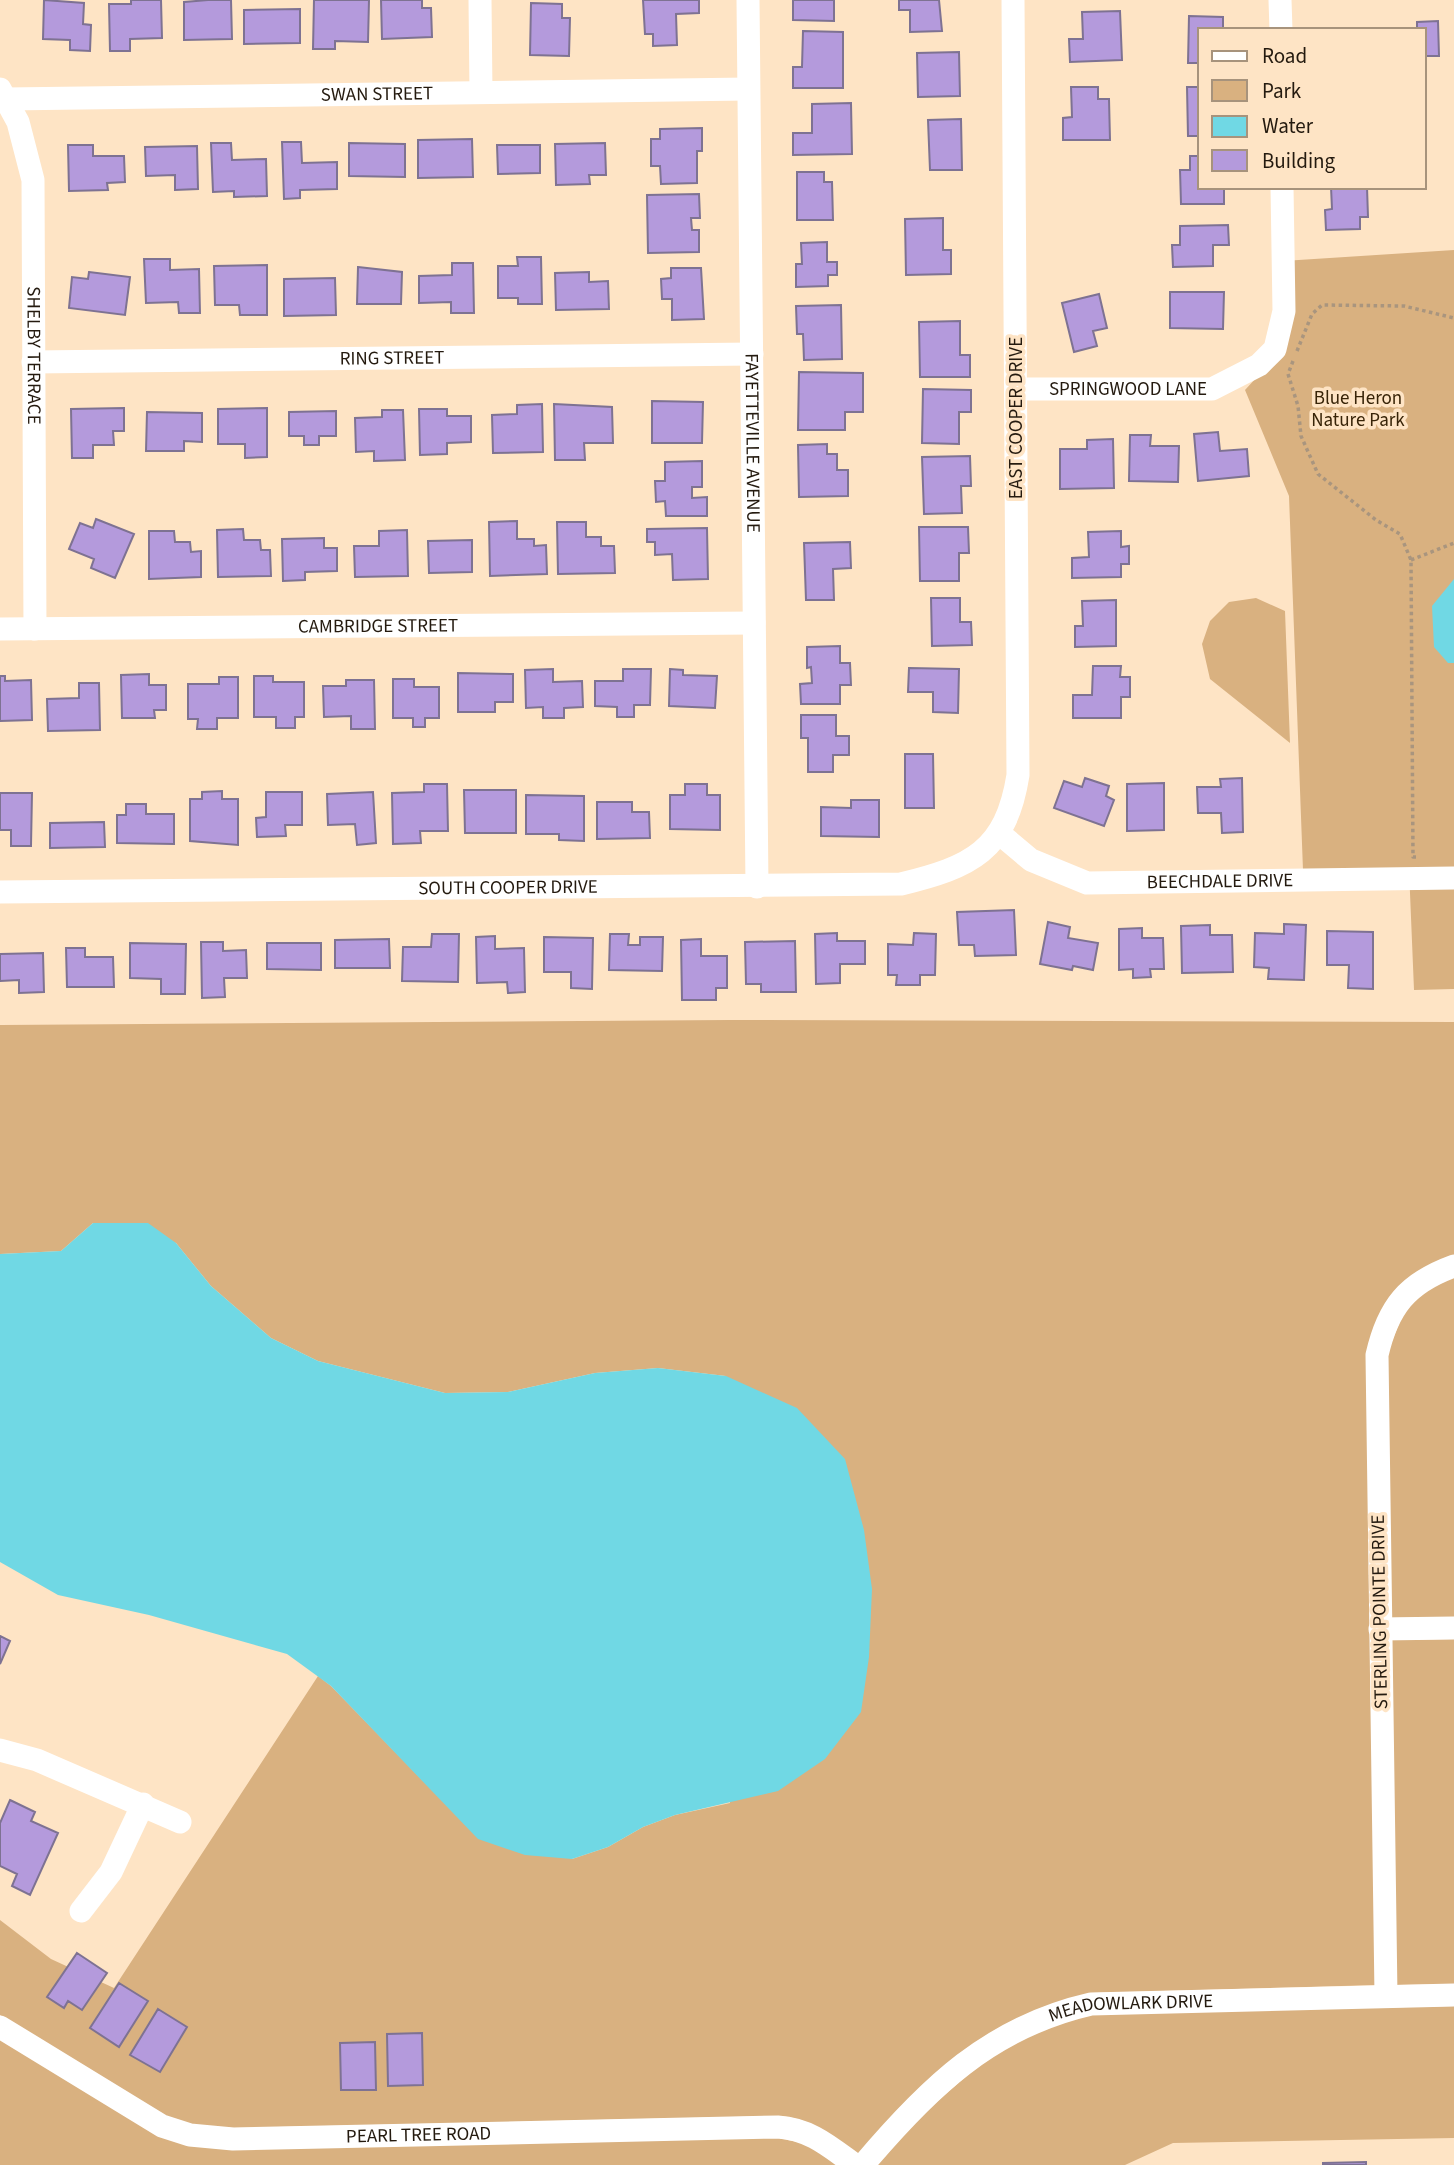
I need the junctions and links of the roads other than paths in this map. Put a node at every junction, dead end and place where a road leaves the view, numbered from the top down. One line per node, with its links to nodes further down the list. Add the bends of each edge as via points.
1 (480, 0): 7 (street)
2 (748, 0): 6 (street, FAYETTEVILLE AVENUE)
3 (1013, 0): 12 (street, EAST COOPER DRIVE)
4 (1280, 0): 5 (street)
5 (1280, 28)
6 (748, 89): 7 (street, SWAN STREET); 10 (street, FAYETTEVILLE AVENUE)
7 (481, 92): 8 (street, SWAN STREET)
8 (3, 94): 11 (street, SHELBY TERRACE, via 19,122 33,180)
9 (1283, 189): 12 (street, SPRINGWOOD LANE, via 1284,311 1276,349 1259,365 1212,389)
10 (752, 355): 11 (street, RING STREET); 13 (street, FAYETTEVILLE AVENUE)
11 (33, 362): 15 (street, SHELBY TERRACE)
12 (1016, 389): 16 (street, EAST COOPER DRIVE, via 1018,775)
13 (754, 623): 15 (street, CAMBRIDGE STREET); 18 (street, FAYETTEVILLE AVENUE)
14 (0, 629): 15 (street, CAMBRIDGE STREET)
15 (35, 629)
16 (1000, 834): 17 (street, BEECHDALE DRIVE, via 1031,860 1087,883); 18 (street, SOUTH COOPER DRIVE, via 978,857 946,873 901,884)
17 (1454, 878)
18 (757, 887): 19 (street, SOUTH COOPER DRIVE)
19 (0, 892)
20 (1454, 1266): 22 (street, STERLING POINTE DRIVE, via 1426,1276 1398,1301 1377,1355)
21 (1454, 1628): 22 (street)
22 (1380, 1629): 28 (street, STERLING POINTE DRIVE)
23 (0, 1750): 24 (street, via 37,1760)
24 (143, 1804): 25 (street); 26 (street, via 111,1872)
25 (180, 1822)
26 (81, 1911)
27 (1454, 1995): 28 (street, MEADOWLARK DRIVE)
28 (1386, 1996): 31 (street, MEADOWLARK DRIVE, via 1091,2004 1059,2011 1026,2023 981,2050 901,2119)
29 (0, 2027): 30 (street, PEARL TREE ROAD, via 162,2126 190,2135 233,2139 778,2127 811,2134)
30 (855, 2165)
31 (863, 2165)

